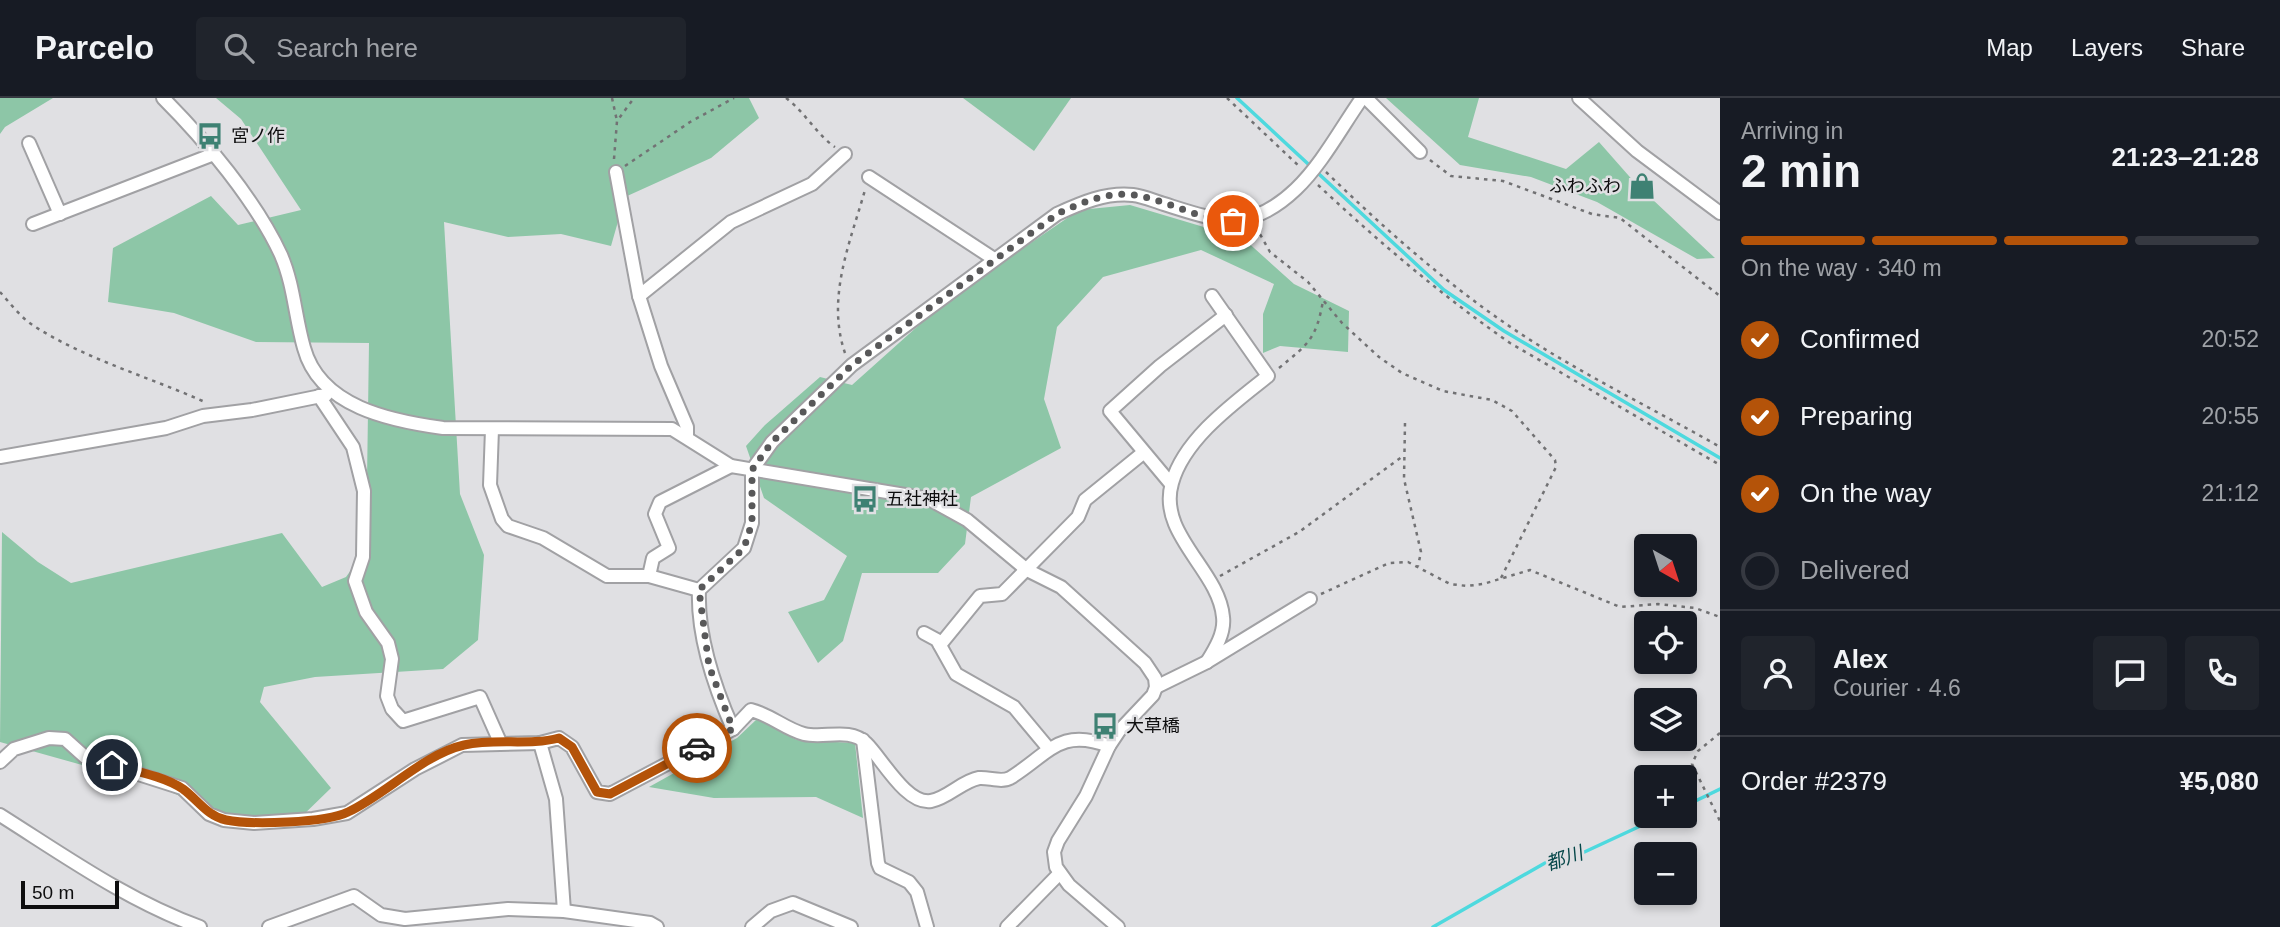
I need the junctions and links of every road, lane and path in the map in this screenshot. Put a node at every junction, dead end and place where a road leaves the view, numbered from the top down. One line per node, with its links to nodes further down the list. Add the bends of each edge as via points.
1 (163, 98): 12 (street)
2 (612, 98): 9 (path)
3 (634, 98): 9 (path)
4 (734, 98): 15 (path)
5 (786, 98): 13 (path, via 803,111 824,140)
6 (1227, 98): 16 (path)
7 (1364, 98): 11 (street); 14 (street)
8 (1579, 98): 18 (street, via 1637,151)
9 (617, 121): 15 (path, via 612,150)
10 (29, 144): 19 (street)
11 (1420, 152): 26 (path, via 1451,176 1503,181 1592,214 1620,218)
12 (214, 154): 19 (street); 31 (street, via 281,254 304,350 316,374)
13 (845, 154): 24 (street, via 812,184 731,222)
14 (1317, 163): 16 (street); 37 (path, via 1405,247 1492,314 1580,370)
15 (616, 172): 24 (street)
16 (1307, 175): 20 (street, via 1282,200); 41 (path, via 1370,235 1478,321)
17 (869, 177): 22 (street); 29 (path, via 838,282 838,334)
18 (1720, 213)
19 (60, 214): 21 (street)
20 (1252, 217): 22 (street, via 1213,220 1135,195 1111,195 1057,214); 27 (path, via 1270,252 1308,282)
21 (33, 224)
22 (994, 259): 29 (street)
23 (0, 292): 33 (path, via 32,325 87,355 213,405)
24 (639, 296): 36 (street)
25 (1212, 296): 28 (street)
26 (1720, 296)
27 (1323, 301): 30 (path, via 1311,342); 48 (path, via 1379,357 1402,373 1443,391 1492,400 1513,411 1555,460 1556,467)
28 (1226, 315): 30 (street); 38 (street, via 1110,411)
29 (852, 365): 43 (street, via 772,442)
30 (1268, 376): 44 (street, via 1195,443)
31 (334, 393): 32 (street); 35 (street, via 380,416 408,423)
32 (319, 396): 33 (street); 60 (street, via 353,447 364,491 363,557 355,581 366,612 388,643 387,696 392,709 403,721 480,698)
33 (220, 414): 40 (street)
34 (1405, 423): 39 (path)
35 (492, 429): 36 (street, via 655,426); 47 (street, via 490,485 508,526 543,538 607,576)
36 (687, 437): 42 (street)
37 (1720, 447)
38 (1143, 453): 44 (street); 46 (street, via 1085,500 1078,517)
39 (1403, 456): 45 (path, via 1410,515 1421,552); 49 (path, via 1331,510 1220,575)
40 (0, 457)
41 (1720, 464)
42 (730, 466): 43 (street); 47 (street, via 660,502 655,514 669,548 653,558)
43 (752, 470): 46 (street, via 942,504); 50 (street, via 750,536 744,548)
44 (1171, 484): 49 (street, via 1172,514)
45 (1418, 566): 48 (path, via 1450,584 1467,586); 51 (path, via 1390,563)
46 (1027, 570): 54 (street, via 1002,594 980,596); 56 (street, via 1061,587 1145,663)
47 (649, 576): 50 (street)
48 (1501, 578): 52 (path, via 1530,570 1619,607 1658,604 1695,608)
49 (1211, 586): 55 (street, via 1223,617 1219,639)
50 (699, 590): 57 (street, via 709,666)
51 (1310, 599): 55 (street)
52 (1720, 617)
53 (924, 633): 54 (street)
54 (940, 645): 63 (street, via 956,674 1013,707)
55 (1207, 662): 56 (street)
56 (1156, 687): 62 (street, via 1149,703)
57 (733, 729): 59 (street, via 751,710 805,734 848,734); 61 (street, via 610,794 597,792 572,747 559,738)
58 (1720, 733): 66 (path, via 1698,751 1692,764)
59 (863, 740): 63 (street, via 896,783 922,801 978,778 1008,779); 74 (street, via 878,863 917,892)
60 (500, 742): 61 (street); 64 (street, via 462,745 347,813 254,823 209,814 182,788 85,757 65,739 49,738 13,749)
61 (540, 743): 68 (street, via 556,799)
62 (1109, 746): 63 (street, via 1076,738); 67 (street, via 1058,841 1054,860)
63 (1049, 749)
64 (0, 761)
65 (0, 816): 69 (street, via 132,897)
66 (1720, 821)
67 (1060, 873): 75 (street); 76 (street)
68 (564, 911): 70 (street, via 508,909 405,919 381,915 354,896); 71 (street)
69 (200, 927)
70 (268, 927)
71 (657, 927)
72 (752, 927): 73 (street, via 771,911 793,902)
73 (851, 927)
74 (927, 927)
75 (1007, 927)
76 (1118, 927)

